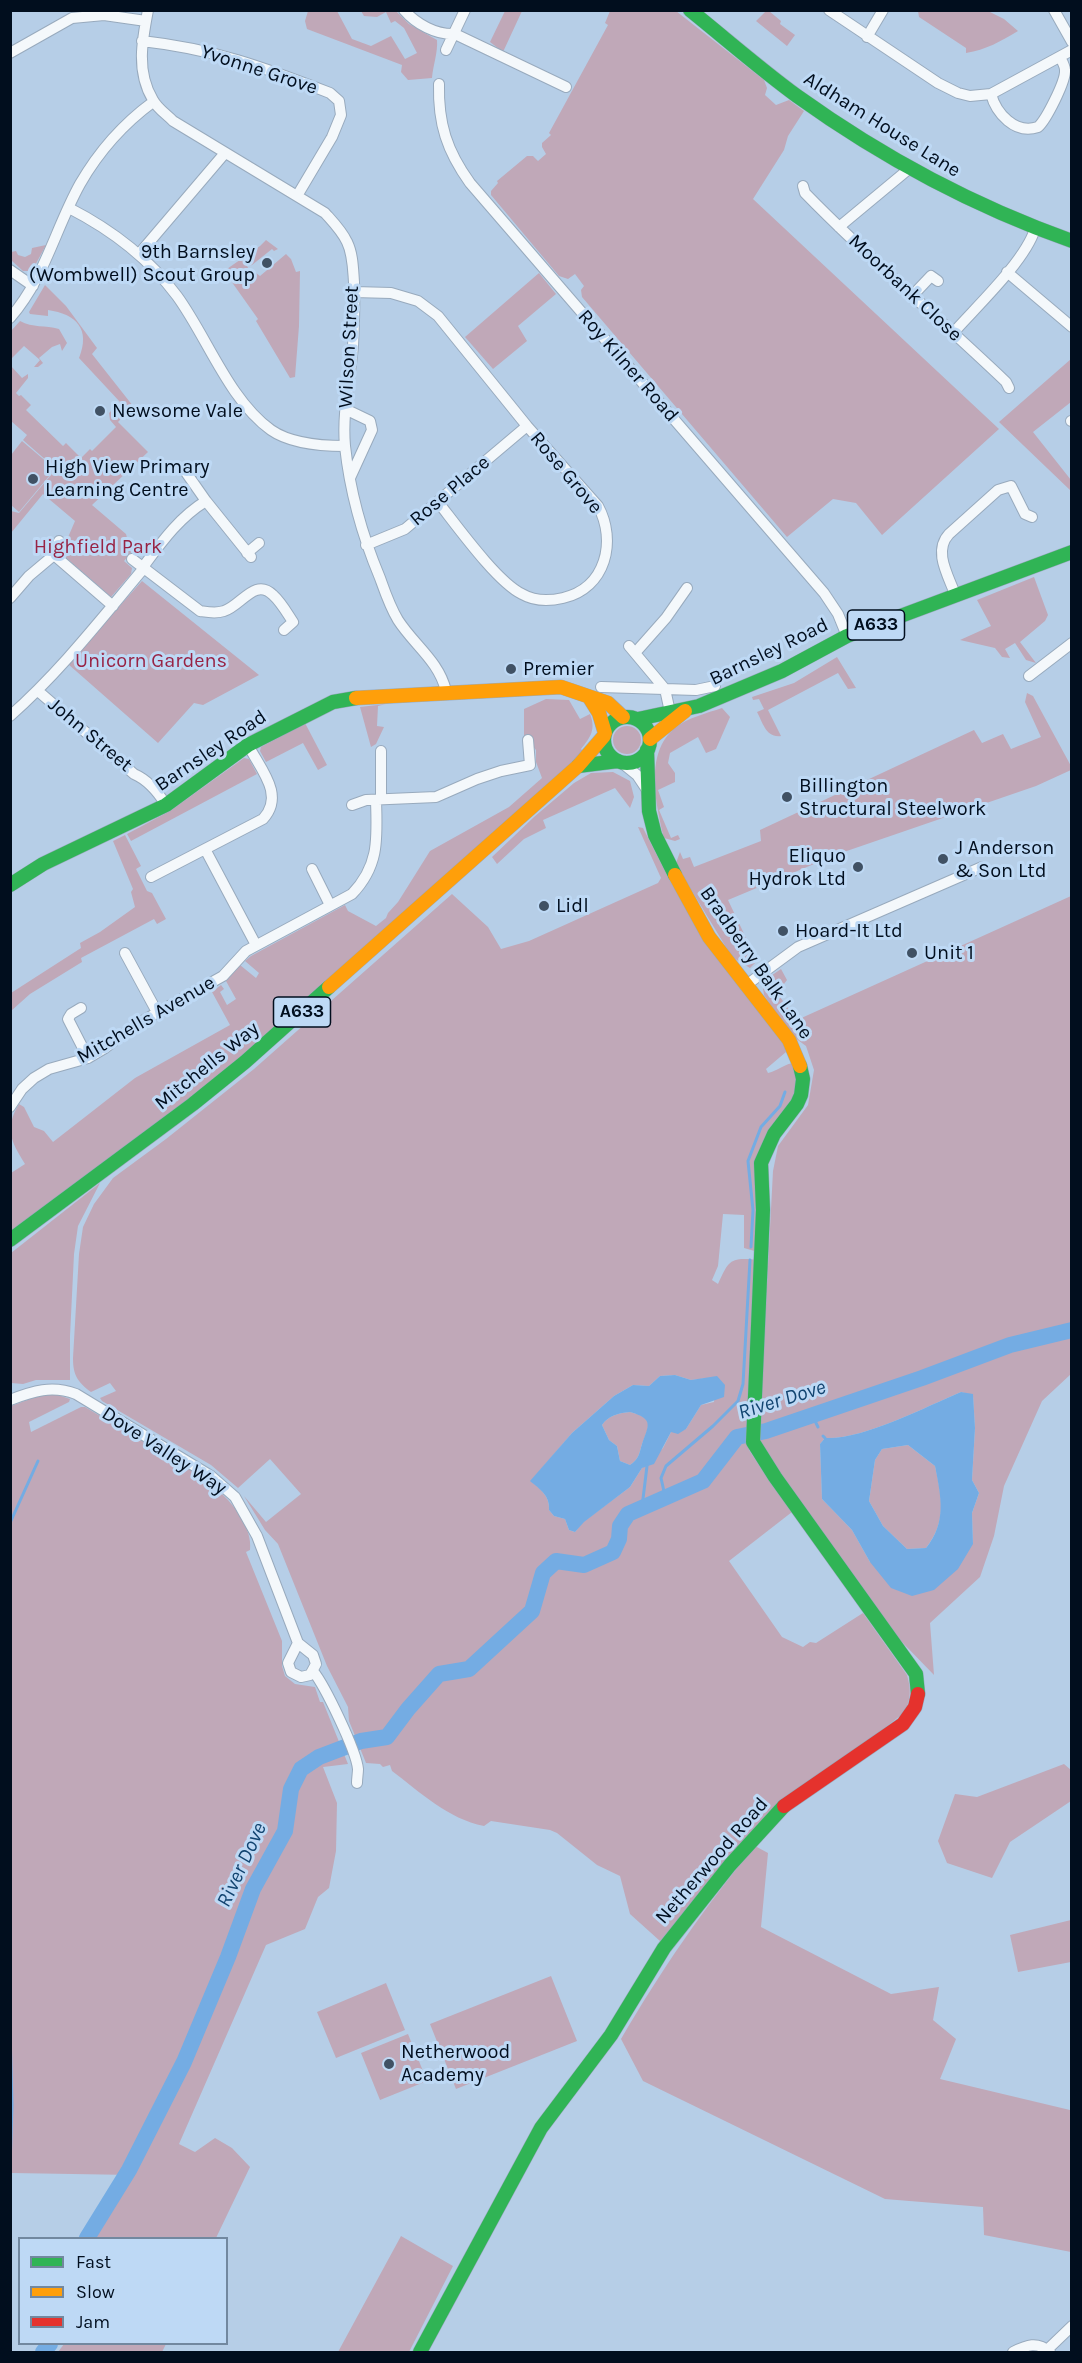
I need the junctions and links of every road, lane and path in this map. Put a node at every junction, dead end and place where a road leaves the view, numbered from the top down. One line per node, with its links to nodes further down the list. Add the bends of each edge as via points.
1 (404, 10): 8 (street, via 425,27 444,35)
2 (465, 10): 8 (street)
3 (830, 10): 9 (street)
4 (883, 10): 9 (street)
5 (1054, 10): 11 (street)
6 (698, 13): 21 (street, Aldham House Lane, via 798,96)
7 (147, 16): 10 (street, Wilson Street); 14 (street, via 72,18)
8 (454, 34): 12 (street); 17 (street, via 546,83)
9 (867, 37): 18 (street, via 958,93)
10 (142, 41): 19 (street, Wilson Street, via 143,80); 23 (street, Yvonne Grove, via 236,58 330,93 339,101 341,116 332,137)
11 (1071, 42)
12 (446, 50)
13 (1071, 50): 15 (street)
14 (10, 53)
15 (1060, 57): 18 (street); 18 (street, via 1065,77 1038,128 1021,128 1001,116)
16 (439, 84): 59 (street, Roy Kilner Road, via 447,147 470,183 824,593)
17 (566, 87)
18 (991, 94)
19 (153, 102): 20 (street, Wilson Street, via 173,121); 24 (street, via 113,136 93,162)
20 (225, 153): 23 (street, Wilson Street); 28 (street)
21 (910, 168): 25 (street); 26 (street, Aldham House Lane, via 981,206)
22 (802, 186): 25 (street, Moorbank Close)
23 (297, 196): 33 (street, Wilson Street, via 325,213 348,244)
24 (69, 208): 28 (street, via 99,223); 32 (street)
25 (839, 227): 34 (street, Moorbank Close)
26 (1035, 229): 27 (street, Aldham House Lane); 30 (street)
27 (1071, 241)
28 (139, 254): 41 (street, via 178,297 253,415 272,431 297,441)
29 (10, 270): 32 (street)
30 (1006, 272): 36 (street); 37 (street)
31 (938, 281): 34 (street, via 931,276)
32 (33, 286): 35 (street)
33 (354, 292): 39 (street, Wilson Street, via 353,346); 40 (street, Rose Grove, via 391,293 418,302 438,316)
34 (913, 295): 37 (street, Moorbank Close)
35 (10, 318)
36 (1071, 327)
37 (954, 332): 38 (street, Moorbank Close)
38 (1009, 388)
39 (345, 408): 41 (street, Wilson Street); 43 (street, via 370,421 372,430)
40 (527, 426): 45 (street, Rose Place); 45 (street, Rose Grove, via 605,519 608,533 604,561 582,591 556,599 523,595 500,577)
41 (345, 446): 43 (street, Wilson Street)
42 (185, 471): 44 (street)
43 (350, 480): 49 (street, Wilson Street)
44 (206, 501): 48 (street, via 249,555); 53 (street, via 175,526)
45 (438, 502): 49 (street, Rose Place, via 405,529)
46 (1032, 517): 55 (street, via 1025,514 1011,486 998,490 949,534 942,541 941,553)
47 (59, 541): 51 (street)
48 (259, 543)
49 (366, 545): 66 (street, Wilson Street, via 399,621 434,662)
50 (1071, 552): 55 (street, Barnsley Road / A633)
51 (54, 555): 56 (street, via 28,576); 57 (street)
52 (132, 559): 53 (street)
53 (144, 568): 57 (street); 58 (street, via 200,610 224,611 254,590 265,589 293,622)
54 (688, 588): 64 (street, via 666,618 632,650)
55 (955, 594): 59 (street, Barnsley Road / A633)
56 (10, 598)
57 (113, 606): 65 (street)
58 (284, 630)
59 (847, 636): 68 (street, Barnsley Road / A633, via 782,671)
60 (1071, 643): 61 (street)
61 (1029, 676)
62 (715, 686): 64 (street, Barnsley Road)
63 (601, 687): 64 (street, Barnsley Road)
64 (665, 689): 69 (street)
65 (38, 691): 70 (street); 83 (street, John Street, via 158,792)
66 (446, 691): 67 (street, Barnsley Road, via 561,687); 75 (street, Barnsley Road, via 333,702)
67 (589, 697): 71 (street, Barnsley Road, via 608,703); 73 (street, via 599,713)
68 (685, 711): 69 (street, Barnsley Road); 76 (street, Barnsley Road / A633)
69 (670, 712): 72 (street, Barnsley Road)
70 (10, 716)
71 (623, 717): 72 (street); 73 (street, via 611,723)
72 (638, 719): 76 (street, via 647,728)
73 (605, 735): 78 (street, via 606,749); 79 (street, Mitchells Way)
74 (528, 740): 81 (street, via 530,765 477,779 436,796)
75 (248, 745): 83 (street, Barnsley Road); 84 (street, via 271,789 271,809 263,819)
76 (649, 745): 78 (street, via 644,755 633,762); 80 (street, Bradberry Balk Lane)
77 (381, 751): 81 (street, Mitchells Avenue)
78 (620, 761): 79 (street); 80 (street)
79 (578, 766): 97 (street, Mitchells Way / A633, via 245,1062)
80 (647, 789): 92 (street, Bradberry Balk Lane, via 655,835 677,881 709,937)
81 (378, 800): 82 (street); 89 (street, Mitchells Avenue, via 376,848 370,870 352,894)
82 (352, 805)
83 (166, 806): 88 (street, Barnsley Road, via 52,859)
84 (205, 849): 87 (street); 90 (street)
85 (982, 867): 92 (street, via 798,947)
86 (312, 868): 89 (street)
87 (151, 877)
88 (10, 885)
89 (330, 905): 90 (street, Mitchells Avenue)
90 (256, 945): 94 (street, Mitchells Avenue, via 215,981)
91 (125, 953): 94 (street)
92 (745, 986): 99 (street, Bradberry Balk Lane, via 789,1040 803,1079 801,1095 774,1134 761,1163)
93 (81, 1008): 95 (street, via 69,1019)
94 (157, 1012): 95 (street, Mitchells Avenue)
95 (88, 1058): 96 (street, Mitchells Avenue, via 49,1069 34,1078 21,1089)
96 (10, 1107)
97 (10, 1240)
98 (10, 1400): 100 (street, Dove Valley Way, via 39,1389 76,1394 211,1476 235,1497 257,1536)
99 (753, 1442): 105 (street, Netherwood Road, via 916,1674 917,1703 903,1724 780,1809 664,1948 611,2035 541,2128)
100 (298, 1643): 101 (street, via 313,1655); 101 (street, via 288,1668 301,1677)
101 (313, 1671): 102 (street, via 357,1764)
102 (357, 1783)
103 (1071, 2326): 104 (street)
104 (1049, 2351): 106 (street, via 1034,2345)
105 (420, 2352)
106 (1013, 2352)

